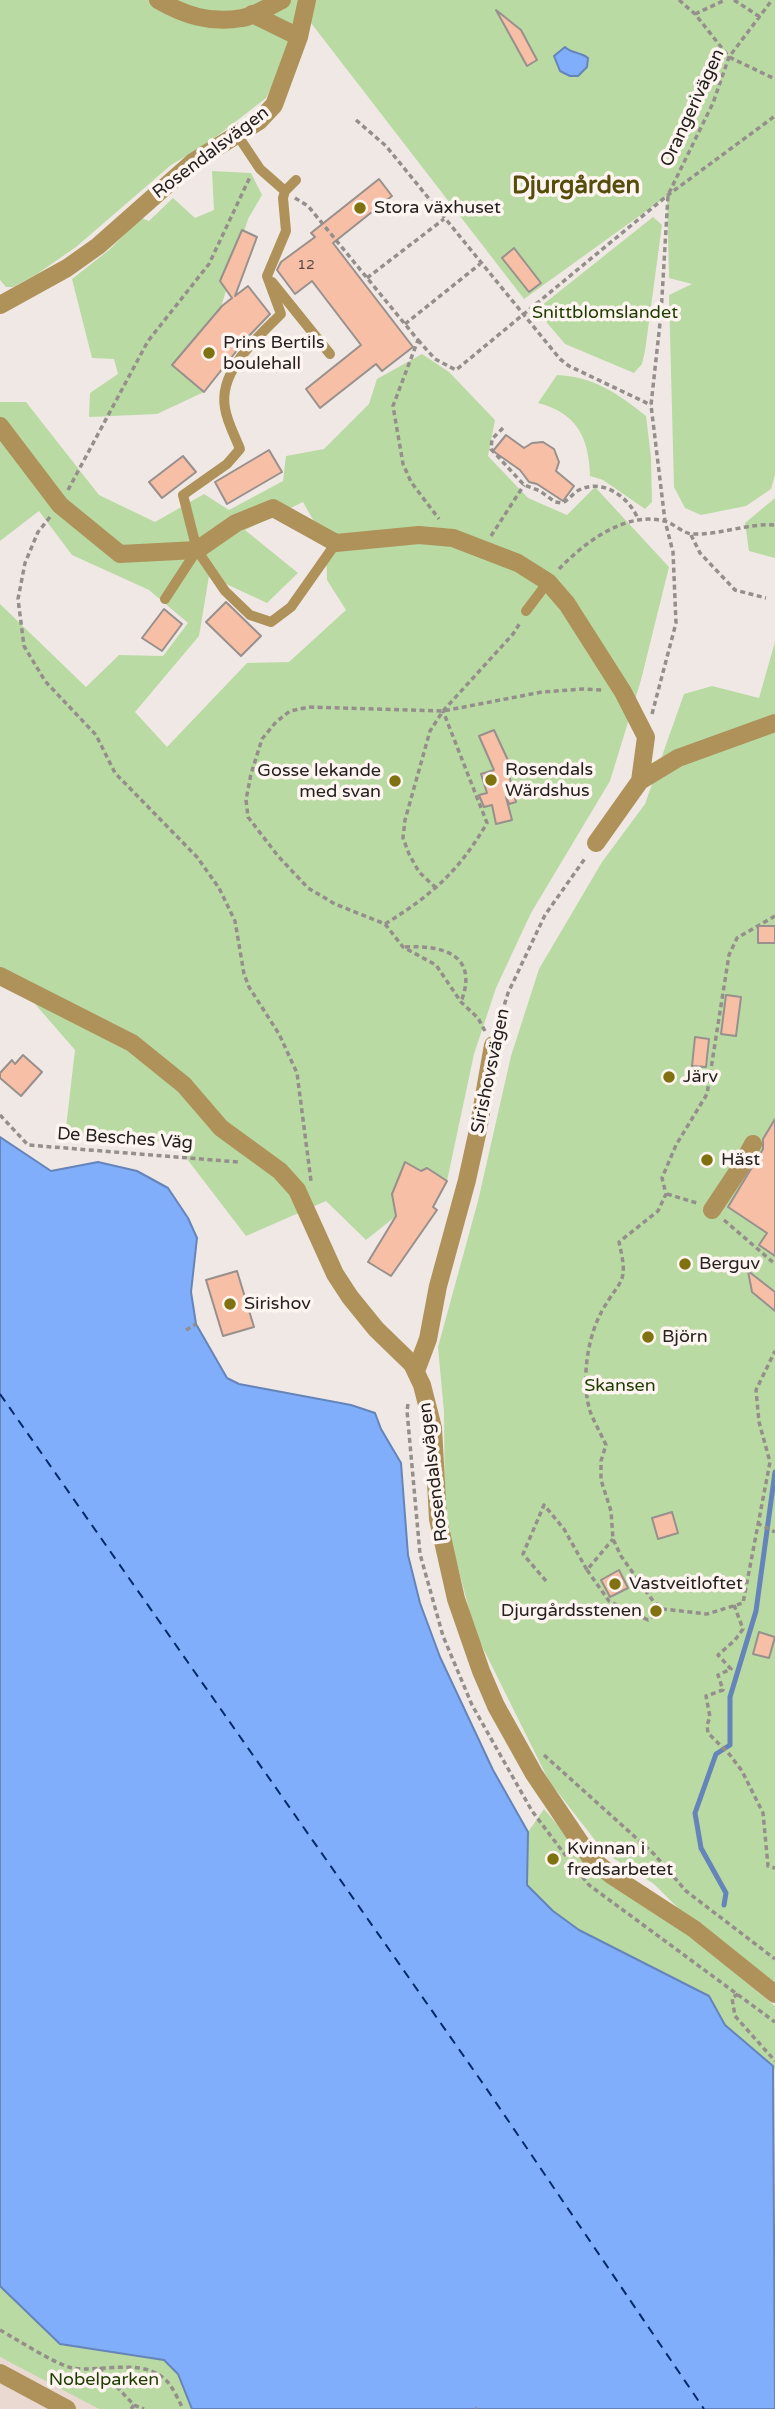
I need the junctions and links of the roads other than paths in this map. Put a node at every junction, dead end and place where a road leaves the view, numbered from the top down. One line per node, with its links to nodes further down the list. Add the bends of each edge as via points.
1 (158, 0): 4 (street, via 196,18)
2 (282, 0): 4 (street)
3 (307, 0): 5 (street, Rosendalsvägen)
4 (252, 14): 5 (street)
5 (299, 37): 6 (street, Rosendalsvägen, via 274,105)
6 (238, 136): 8 (lane, via 260,169); 10 (street, Rosendalsvägen, via 193,162 88,254)
7 (296, 180): 8 (lane)
8 (285, 191): 9 (lane, via 286,231)
9 (267, 276): 11 (lane); 14 (lane, via 281,314 246,348 226,384 225,408 240,449 227,464 183,495)
10 (0, 305)
11 (330, 354)
12 (0, 426): 14 (street, via 60,505 120,554)
13 (336, 543): 14 (street, via 273,508 236,523); 14 (lane, via 291,607 271,622 250,615 225,591); 15 (street, via 419,534 453,538 518,563)
14 (197, 550): 16 (lane)
15 (548, 582): 17 (lane); 19 (street, via 623,692 646,737)
16 (165, 599)
17 (526, 611)
18 (775, 723): 19 (street, via 678,758)
19 (640, 781): 20 (street)
20 (596, 843)
21 (0, 975): 25 (street, Rosendalsvägen, via 132,1042 184,1085 221,1128 284,1174 302,1198 325,1254 350,1297)
22 (493, 1045): 25 (street, Sirishovsvägen, via 467,1180)
23 (752, 1143): 24 (street)
24 (712, 1210)
25 (416, 1371): 26 (street, Rosendalsvägen, via 430,1413 438,1519 456,1599 481,1671 520,1749 590,1857 694,1929)
26 (775, 1994)
27 (0, 2373): 28 (street)
28 (67, 2409)

